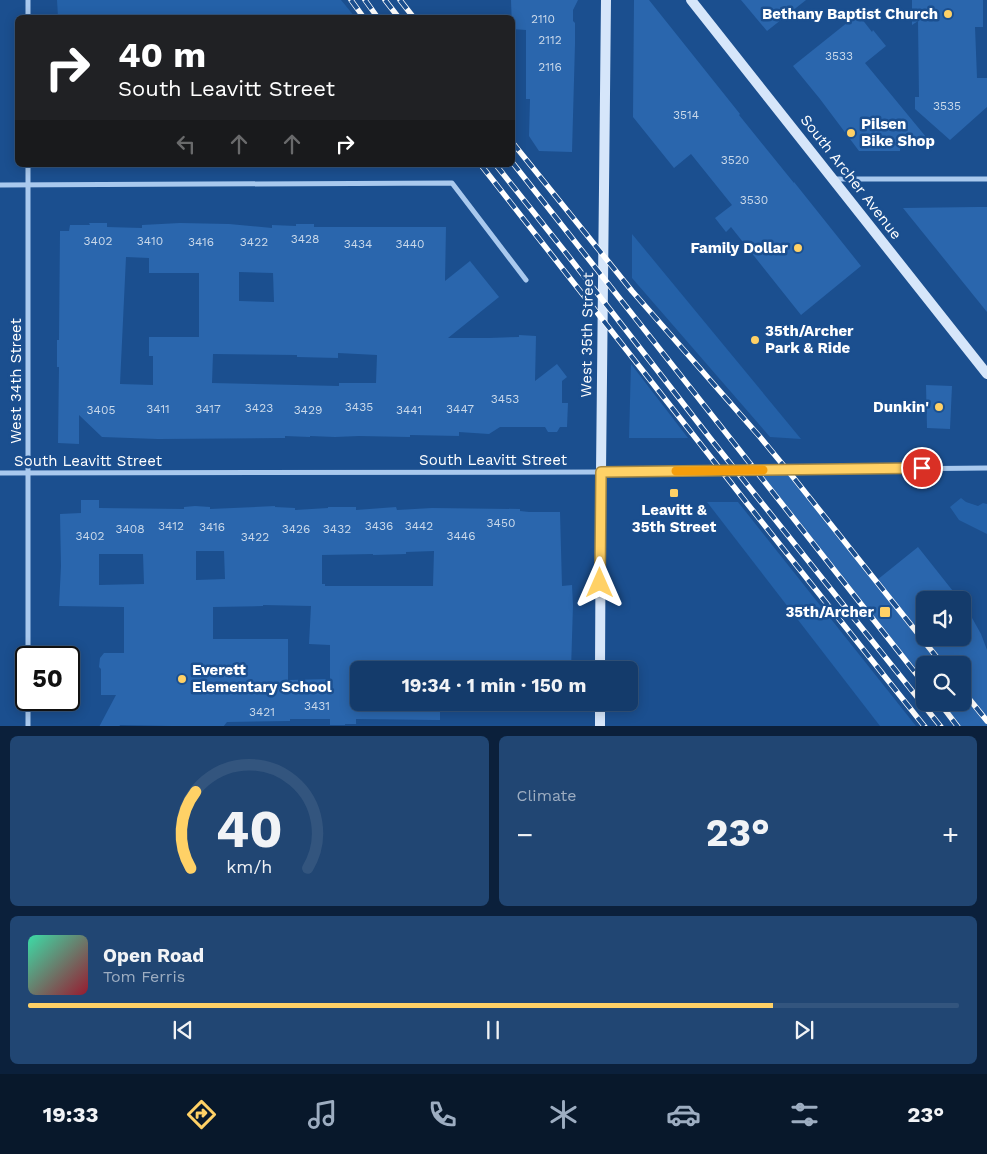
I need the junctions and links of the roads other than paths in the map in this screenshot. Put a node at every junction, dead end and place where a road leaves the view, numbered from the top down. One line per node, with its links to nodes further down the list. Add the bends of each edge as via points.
1 (28, 0): 4 (street)
2 (606, 0): 13 (main road, West 35th Street)
3 (691, 0): 6 (main road, South Archer Avenue)
4 (28, 15)
5 (28, 167): 9 (street, West 34th Street)
6 (833, 179): 7 (street); 11 (main road, South Archer Avenue)
7 (987, 179)
8 (0, 184): 9 (street)
9 (28, 184): 10 (street, via 452,183); 14 (street, West 34th Street)
10 (526, 280)
11 (987, 374)
12 (987, 468): 13 (street, South Leavitt Street)
13 (601, 472): 14 (street, South Leavitt Street); 17 (main road, West 35th Street)
14 (28, 473): 15 (street, South Leavitt Street); 16 (street, West 34th Street)
15 (0, 474)
16 (28, 646)
17 (600, 661)
18 (28, 711): 20 (street)
19 (600, 711): 21 (main road)
20 (28, 726)
21 (600, 726)

